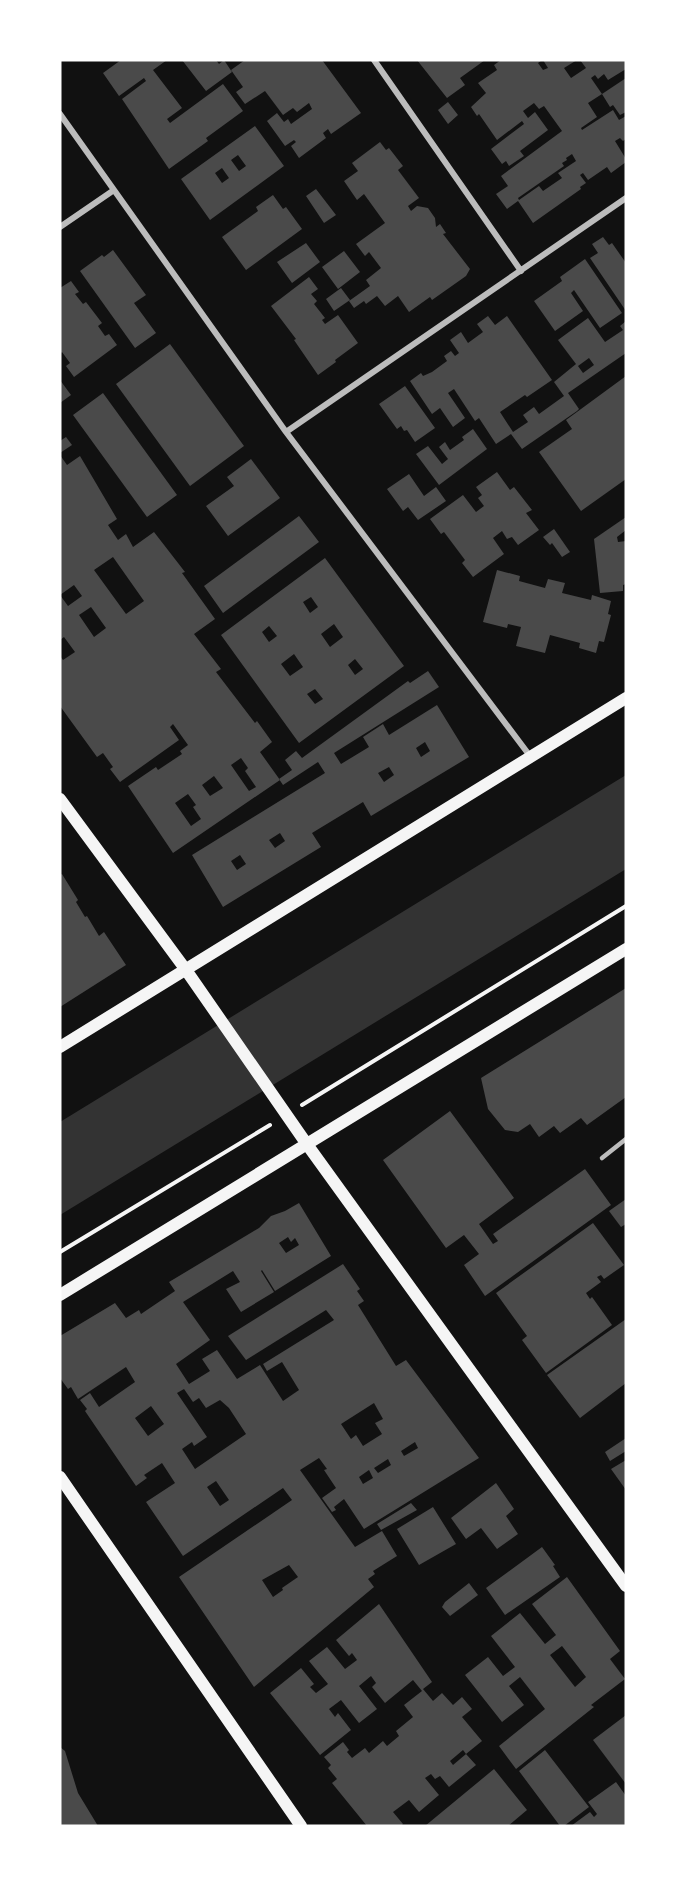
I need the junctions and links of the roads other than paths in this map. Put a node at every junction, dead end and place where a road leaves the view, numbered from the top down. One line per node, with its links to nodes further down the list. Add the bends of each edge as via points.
1 (374, 60): 6 (street)
2 (60, 114): 3 (street)
3 (114, 190): 5 (street); 7 (street)
4 (626, 198): 6 (street)
5 (60, 227)
6 (520, 271): 7 (street)
7 (286, 432): 9 (street)
8 (626, 698): 9 (main road)
9 (531, 757): 12 (main road)
10 (60, 800): 12 (main road)
11 (626, 949): 15 (main road)
12 (186, 970): 13 (main road); 15 (main road)
13 (60, 1047)
14 (626, 1139): 16 (lane)
15 (306, 1143): 17 (main road); 19 (main road)
16 (602, 1158)
17 (60, 1295)
18 (60, 1477): 20 (main road)
19 (626, 1586)
20 (301, 1826)

